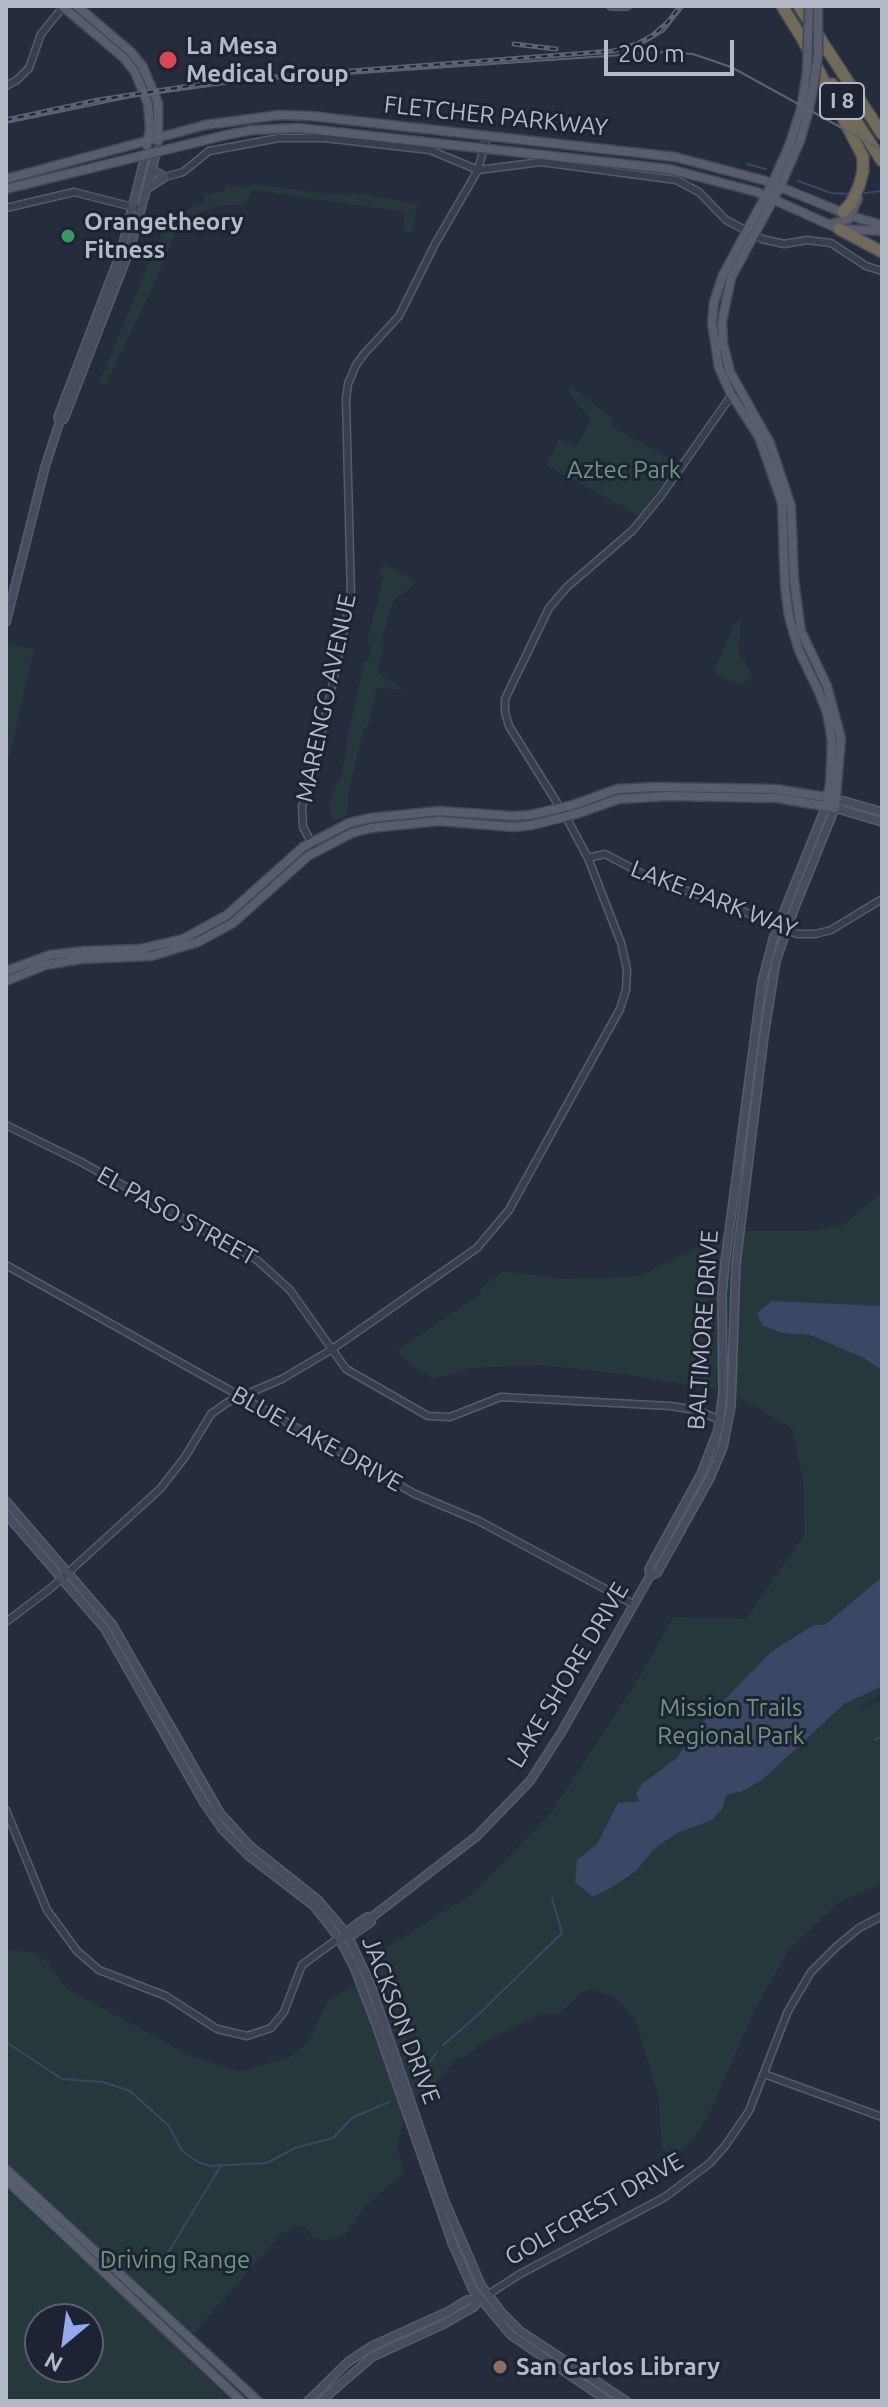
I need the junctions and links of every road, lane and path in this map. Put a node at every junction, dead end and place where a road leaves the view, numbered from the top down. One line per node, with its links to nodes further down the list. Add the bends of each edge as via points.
1 (63, 6): 10 (street, via 44,30 29,68); 16 (main road, via 135,72 148,104)
2 (77, 6): 15 (main road, via 143,67 158,103)
3 (611, 6): 4 (main road)
4 (627, 6)
5 (782, 6): 9 (highway, I 8)
6 (799, 6): 12 (highway, I 8)
7 (808, 6): 11 (main road, BALTIMORE DRIVE, bridge); 12 (highway)
8 (818, 6): 11 (main road, BALTIMORE DRIVE, bridge, via 818,55)
9 (803, 40): 20 (highway, I 8); 31 (highway, via 861,152 864,166)
10 (6, 86)
11 (806, 103): 25 (main road, BALTIMORE DRIVE, via 800,141)
12 (864, 106): 13 (highway, I 8)
13 (882, 132)
14 (483, 136): 15 (main road, FLETCHER PARKWAY, via 279,115 205,125); 17 (street, MARENGO AVENUE); 25 (main road, FLETCHER PARKWAY, via 675,157)
15 (159, 138): 16 (main road, FLETCHER PARKWAY); 18 (main road)
16 (148, 141): 19 (main road); 24 (main road, FLETCHER PARKWAY)
17 (482, 149): 18 (main road, FLETCHER PARKWAY, via 286,128); 22 (street, MARENGO AVENUE); 28 (main road, FLETCHER PARKWAY, via 654,167)
18 (157, 150): 19 (main road, FLETCHER PARKWAY); 21 (main road)
19 (146, 153): 27 (main road, FLETCHER PARKWAY); 30 (main road)
20 (882, 161)
21 (153, 170): 23 (main road); 26 (main road)
22 (478, 170): 23 (street, via 430,150 306,137 209,151 183,172); 35 (street, via 541,162 676,180 693,187 719,214); 44 (street, MARENGO AVENUE, via 399,316 364,354 348,384 351,597 302,807 303,827)
23 (165, 177): 26 (main road)
24 (6, 179)
25 (776, 186): 28 (main road, BALTIMORE DRIVE); 31 (main road, FLETCHER PARKWAY)
26 (148, 188): 30 (main road)
27 (6, 189)
28 (770, 197): 33 (main road, FLETCHER PARKWAY); 35 (main road, BALTIMORE DRIVE)
29 (6, 208): 30 (street, via 74,192)
30 (137, 208): 39 (main road, via 58,417)
31 (847, 214): 32 (main road, FLETCHER PARKWAY); 33 (main road, via 845,222)
32 (882, 225)
33 (834, 226): 34 (main road, FLETCHER PARKWAY); 36 (highway)
34 (882, 231)
35 (750, 232): 37 (street, via 784,244 831,243); 38 (main road, BALTIMORE DRIVE, via 723,275 714,302 719,368)
36 (882, 252)
37 (882, 271)
38 (734, 392): 40 (main road, BALTIMORE DRIVE, via 763,437 782,503 791,629 827,713); 41 (street, via 646,515 549,608 508,691 504,708 509,726)
39 (6, 622)
40 (832, 802): 41 (main road, via 776,789 603,793); 42 (main road); 43 (main road); 47 (main road, BALTIMORE DRIVE)
41 (563, 812): 44 (main road, via 401,813); 45 (street)
42 (882, 812)
43 (882, 822)
44 (313, 847): 48 (main road, via 281,865 227,915 183,939 140,949 50,955); 49 (main road, via 233,923 195,943 152,956 46,965)
45 (588, 858): 47 (street, LAKE PARK WAY, via 605,854 654,880); 54 (street, via 627,967 626,990 608,1033 491,1234)
46 (882, 899): 47 (street, LAKE PARK WAY, via 826,932 803,935)
47 (782, 928): 50 (main road, BALTIMORE DRIVE); 51 (main road, BALTIMORE DRIVE)
48 (6, 971)
49 (6, 981)
50 (762, 982): 51 (street); 56 (main road, BALTIMORE DRIVE, via 725,1263)
51 (772, 982): 60 (main road, BALTIMORE DRIVE, via 736,1264 728,1425 710,1478 657,1573)
52 (6, 1125): 54 (street, EL PASO STREET, via 257,1260 290,1290)
53 (6, 1265): 55 (street, BLUE LAKE DRIVE)
54 (331, 1350): 55 (street, via 282,1379); 56 (street, EL PASO STREET, via 358,1378 431,1417 450,1417 501,1397 671,1406)
55 (239, 1396): 59 (street, via 211,1414 160,1489); 61 (street, BLUE LAKE DRIVE, via 415,1494 479,1521)
56 (720, 1420): 60 (main road, BALTIMORE DRIVE, via 713,1449 649,1569)
57 (6, 1501): 59 (main road, JACKSON DRIVE)
58 (6, 1514): 59 (main road, JACKSON DRIVE)
59 (65, 1576): 62 (street); 65 (main road, JACKSON DRIVE, via 118,1649 222,1829)
60 (650, 1576): 61 (main road, LAKE SHORE DRIVE)
61 (633, 1604): 65 (main road, LAKE SHORE DRIVE, via 530,1781 477,1836)
62 (6, 1622)
63 (6, 1810): 65 (street, LAKE SHORE DRIVE, via 47,1910 77,1951 99,1970 166,1996 207,2023 241,2036 267,2031 282,2017 302,1965)
64 (882, 1916): 66 (street, GOLFCREST DRIVE, via 859,1928 811,1972 788,2011)
65 (343, 1936): 70 (main road, JACKSON DRIVE, via 370,1983 460,2241); 71 (main road, JACKSON DRIVE, via 462,2268)
66 (764, 2074): 67 (street); 70 (street, GOLFCREST DRIVE, via 744,2119 692,2179)
67 (882, 2117)
68 (6, 2169): 74 (main road)
69 (6, 2180): 72 (main road)
70 (489, 2294): 71 (main road, GOLFCREST DRIVE); 81 (main road, JACKSON DRIVE, via 520,2331)
71 (480, 2299): 78 (main road, GOLFCREST DRIVE, via 467,2300 372,2346); 79 (main road, GOLFCREST DRIVE, via 454,2319 372,2357); 80 (main road, JACKSON DRIVE, via 525,2346)
72 (161, 2326): 74 (main road); 75 (main road)
73 (214, 2346): 74 (main road)
74 (205, 2356): 75 (main road); 77 (main road)
75 (209, 2370): 76 (main road)
76 (241, 2401)
77 (258, 2401)
78 (308, 2401)
79 (321, 2401)
80 (608, 2401)
81 (626, 2401)

